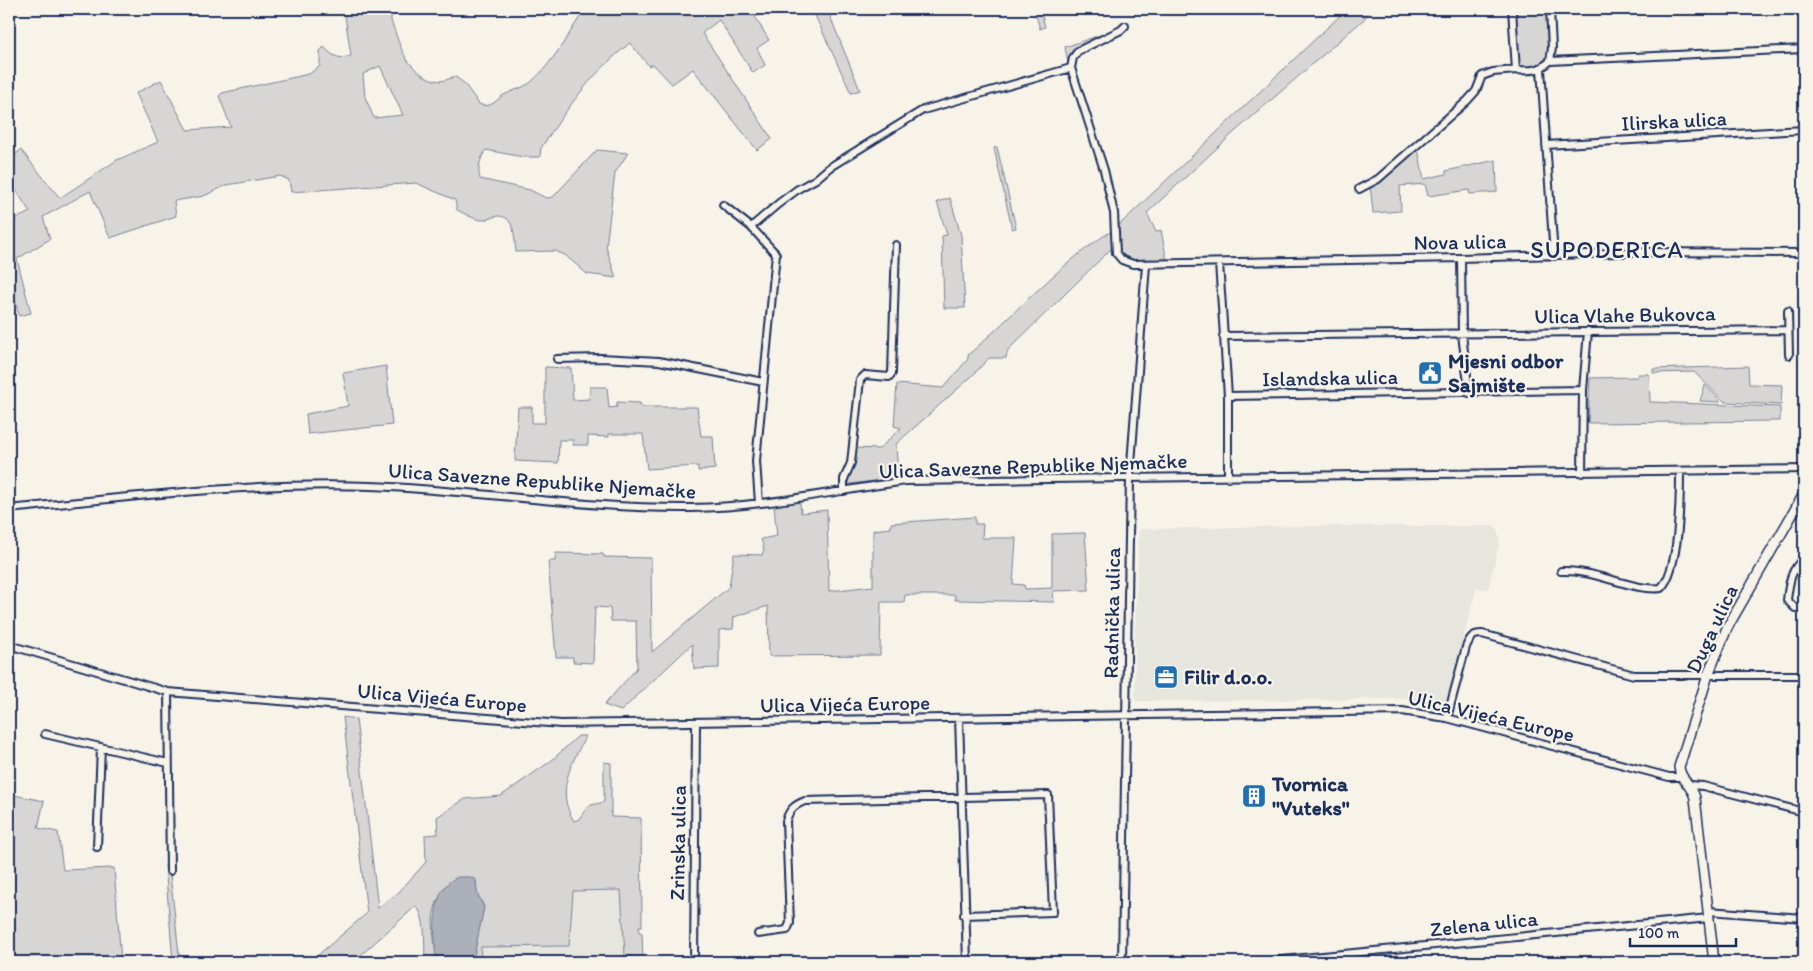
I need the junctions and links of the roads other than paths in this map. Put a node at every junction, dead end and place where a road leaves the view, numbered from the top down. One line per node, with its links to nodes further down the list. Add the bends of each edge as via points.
1 (1512, 9): 8 (street)
2 (1550, 9): 5 (street)
3 (1125, 26): 6 (street, via 1078,51)
4 (1804, 49): 5 (street)
5 (1550, 61): 7 (street)
6 (1068, 69): 13 (street, via 923,110 830,167); 19 (street, Nova ulica, via 1106,179 1114,213 1116,253 1122,260)
7 (1541, 69): 8 (street); 10 (street)
8 (1516, 70): 11 (street, via 1482,76 1476,92 1467,101 1378,179)
9 (1804, 130): 10 (street, Ilirska ulica)
10 (1546, 145): 16 (street)
11 (1359, 190)
12 (723, 205): 13 (street)
13 (751, 227): 27 (street, via 776,254)
14 (896, 245): 36 (street, via 892,373 889,377 865,375 860,380 851,463 844,479)
15 (1804, 252): 16 (street, Nova ulica)
16 (1554, 256): 17 (street, Nova ulica)
17 (1461, 258): 18 (street, Nova ulica); 23 (street)
18 (1219, 262): 19 (street, Nova ulica); 24 (street)
19 (1146, 265): 34 (street, Radnička ulica)
20 (1788, 311): 21 (street)
21 (1788, 330): 22 (street, Ulica Vlahe Bukovca); 25 (street)
22 (1588, 331): 23 (street, Ulica Vlahe Bukovca); 28 (street)
23 (1462, 334): 24 (street, Ulica Vlahe Bukovca); 29 (street)
24 (1223, 336): 30 (street)
25 (1789, 355)
26 (556, 359): 27 (street, via 659,361)
27 (763, 382): 38 (street, via 756,461)
28 (1583, 390): 29 (street, Islandska ulica); 33 (street)
29 (1468, 393): 30 (street, Islandska ulica)
30 (1228, 396): 35 (street)
31 (1804, 469): 32 (street, Ulica Savezne Republike Njemačke)
32 (1680, 471): 33 (street, Ulica Savezne Republike Njemačke); 41 (street, via 1679,525 1668,576 1660,588 1648,588 1587,572)
33 (1582, 472): 35 (street, Ulica Savezne Republike Njemačke)
34 (1130, 477): 35 (street, Ulica Savezne Republike Njemačke); 36 (street, Ulica Savezne Republike Njemačke, via 906,481); 47 (street, Radnička ulica)
35 (1228, 478)
36 (844, 491): 38 (street, Ulica Savezne Republike Njemačke)
37 (1804, 494): 44 (main road, Duga ulica, via 1727,628)
38 (759, 503): 39 (street, Ulica Savezne Republike Njemačke, via 659,508 364,486 219,488)
39 (9, 510)
40 (1804, 559): 42 (street, via 1793,572 1788,600 1795,608)
41 (1562, 571)
42 (1804, 608)
43 (9, 645): 46 (street, Ulica Vijeća Europe)
44 (1708, 675): 45 (street); 49 (street, via 1634,675 1476,634 1466,647); 54 (main road, Duga ulica, via 1680,761)
45 (1804, 675)
46 (168, 692): 50 (street, Ulica Vijeća Europe, via 562,724); 53 (street)
47 (1126, 715): 48 (street, Ulica Vijeća Europe); 49 (street, Ulica Vijeća Europe, via 1386,710); 66 (street, Radnička ulica)
48 (959, 718): 50 (street, Ulica Vijeća Europe); 56 (street)
49 (1447, 718): 54 (street, Ulica Vijeća Europe, via 1669,777)
50 (696, 723): 64 (street, Zrinska ulica)
51 (45, 734): 52 (street)
52 (101, 747): 53 (street); 58 (street)
53 (168, 763): 59 (street)
54 (1681, 777): 55 (main road)
55 (1690, 786): 57 (street, via 1703,786); 60 (main road, via 1695,798)
56 (962, 797): 61 (street); 61 (street, via 1048,795 1053,912); 63 (street, via 805,801 798,804 786,821 788,930)
57 (1804, 812)
58 (97, 846)
59 (170, 871)
60 (1708, 914): 62 (street, Zelena ulica); 67 (street, Zelena ulica); 68 (main road)
61 (964, 915): 65 (street)
62 (1804, 918)
63 (758, 934)
64 (694, 962)
65 (966, 962)
66 (1122, 962)
67 (1262, 962)
68 (1714, 962)

